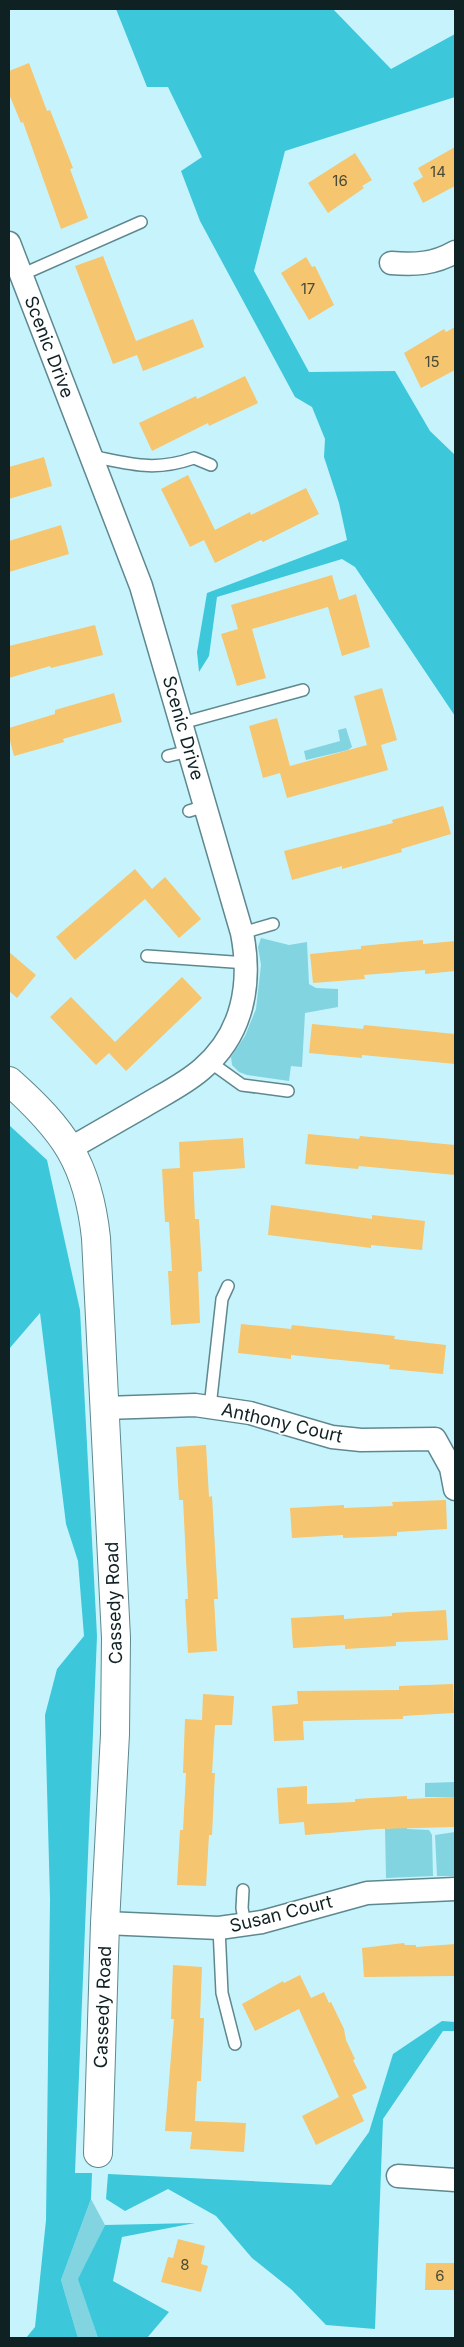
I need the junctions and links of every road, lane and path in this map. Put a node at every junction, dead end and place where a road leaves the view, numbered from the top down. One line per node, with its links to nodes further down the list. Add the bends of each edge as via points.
1 (141, 222): 5 (lane)
2 (9, 243): 5 (street, Scenic Drive)
3 (455, 252): 4 (street, via 418,265)
4 (391, 263)
5 (21, 275): 6 (street, Scenic Drive)
6 (91, 456): 7 (lane, via 149,467 175,465 194,458); 9 (street, Scenic Drive, via 141,586)
7 (211, 465)
8 (303, 690): 9 (lane)
9 (182, 723): 11 (street, Scenic Drive, via 179,754)
10 (273, 924): 11 (lane)
11 (242, 933): 13 (street, Scenic Drive)
12 (147, 956): 13 (lane)
13 (247, 963): 14 (street, Scenic Drive, via 245,992 237,1021)
14 (210, 1062): 16 (lane, via 242,1085); 17 (street, Scenic Drive, via 176,1088)
15 (9, 1081): 17 (street, Cassedy Road, via 55,1126)
16 (288, 1091)
17 (71, 1148): 20 (street, Cassedy Road, via 86,1185 94,1218)
18 (228, 1286): 19 (lane, via 222,1298)
19 (210, 1407): 20 (street, Anthony Court, via 181,1404); 21 (street, Anthony Court, via 250,1414 332,1437 435,1439 451,1468)
20 (105, 1408): 24 (street, Cassedy Road, via 116,1638)
21 (455, 1488)
22 (455, 1889): 25 (street, Susan Court, via 368,1893)
23 (243, 1890): 25 (lane)
24 (105, 1923): 26 (street, Susan Court); 28 (street, Cassedy Road)
25 (245, 1925): 26 (street, Susan Court)
26 (219, 1928): 27 (lane, via 222,1993)
27 (235, 2044)
28 (98, 2153)
29 (398, 2176): 30 (street)
30 (455, 2180)

